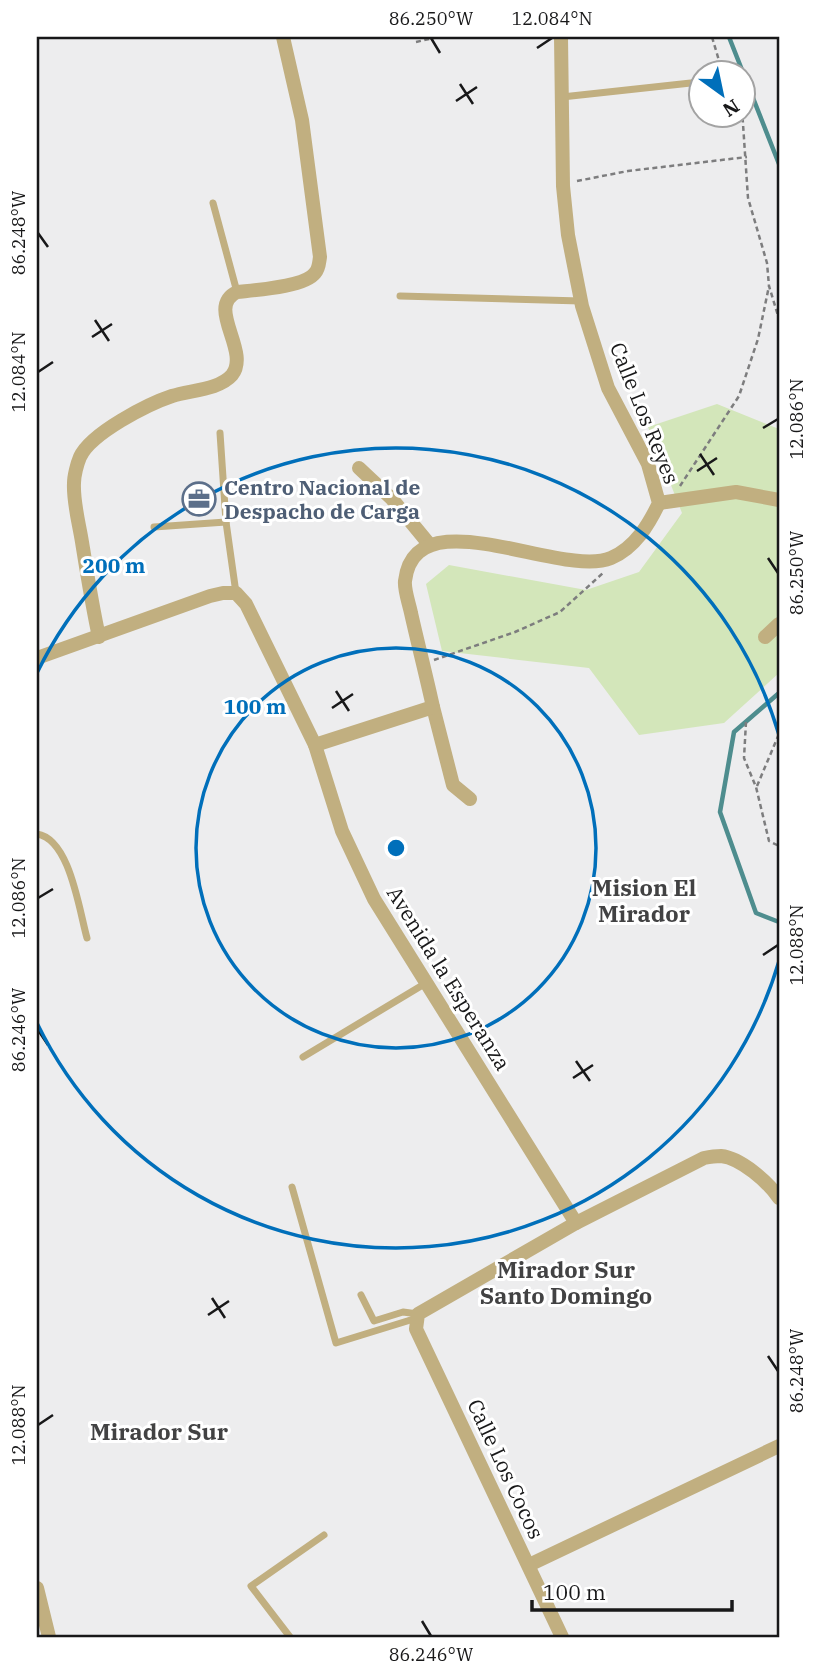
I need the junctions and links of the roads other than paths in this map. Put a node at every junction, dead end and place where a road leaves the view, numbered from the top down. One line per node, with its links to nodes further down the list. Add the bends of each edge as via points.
1 (283, 37): 6 (street, via 302,120 318,271 298,283)
2 (561, 37): 4 (street, Calle Los Reyes)
3 (686, 84): 4 (lane)
4 (562, 97): 8 (street, Calle Los Reyes, via 563,186)
5 (213, 202): 6 (lane)
6 (237, 292): 18 (street, via 225,302 237,357 230,377 146,407 94,439 80,457 74,483)
7 (400, 296): 8 (lane)
8 (580, 301): 12 (street, Calle Los Reyes, via 608,388)
9 (220, 433): 13 (lane)
10 (359, 468): 15 (street)
11 (779, 500): 12 (street, via 736,492)
12 (666, 502): 15 (street, Calle Los Reyes, via 631,545 611,558 587,563 457,539)
13 (226, 522): 14 (lane); 16 (lane)
14 (153, 527)
15 (429, 544): 21 (street, via 412,559 404,582)
16 (236, 593): 18 (street, via 210,596); 22 (street, Avenida la Esperanza, via 246,604)
17 (779, 624): 19 (street)
18 (99, 636): 20 (street)
19 (765, 637)
20 (37, 658)
21 (433, 707): 22 (street); 23 (street, via 453,785)
22 (316, 745): 26 (street, Avenida la Esperanza, via 357,867)
23 (470, 799)
24 (37, 834): 25 (lane, via 60,849)
25 (87, 938)
26 (426, 982): 27 (lane); 30 (street, Avenida la Esperanza)
27 (303, 1057)
28 (292, 1187): 32 (lane, via 336,1343)
29 (779, 1198): 30 (street, via 739,1163 723,1156 704,1158)
30 (576, 1223): 32 (street)
31 (361, 1295): 32 (lane, via 374,1321 403,1312)
32 (417, 1316): 35 (street, Calle Los Cocos, via 416,1329)
33 (779, 1446): 35 (street)
34 (324, 1535): 38 (lane, via 251,1586)
35 (529, 1565): 39 (street, Calle Los Cocos)
36 (37, 1588): 37 (street)
37 (49, 1637)
38 (290, 1637)
39 (562, 1637)

